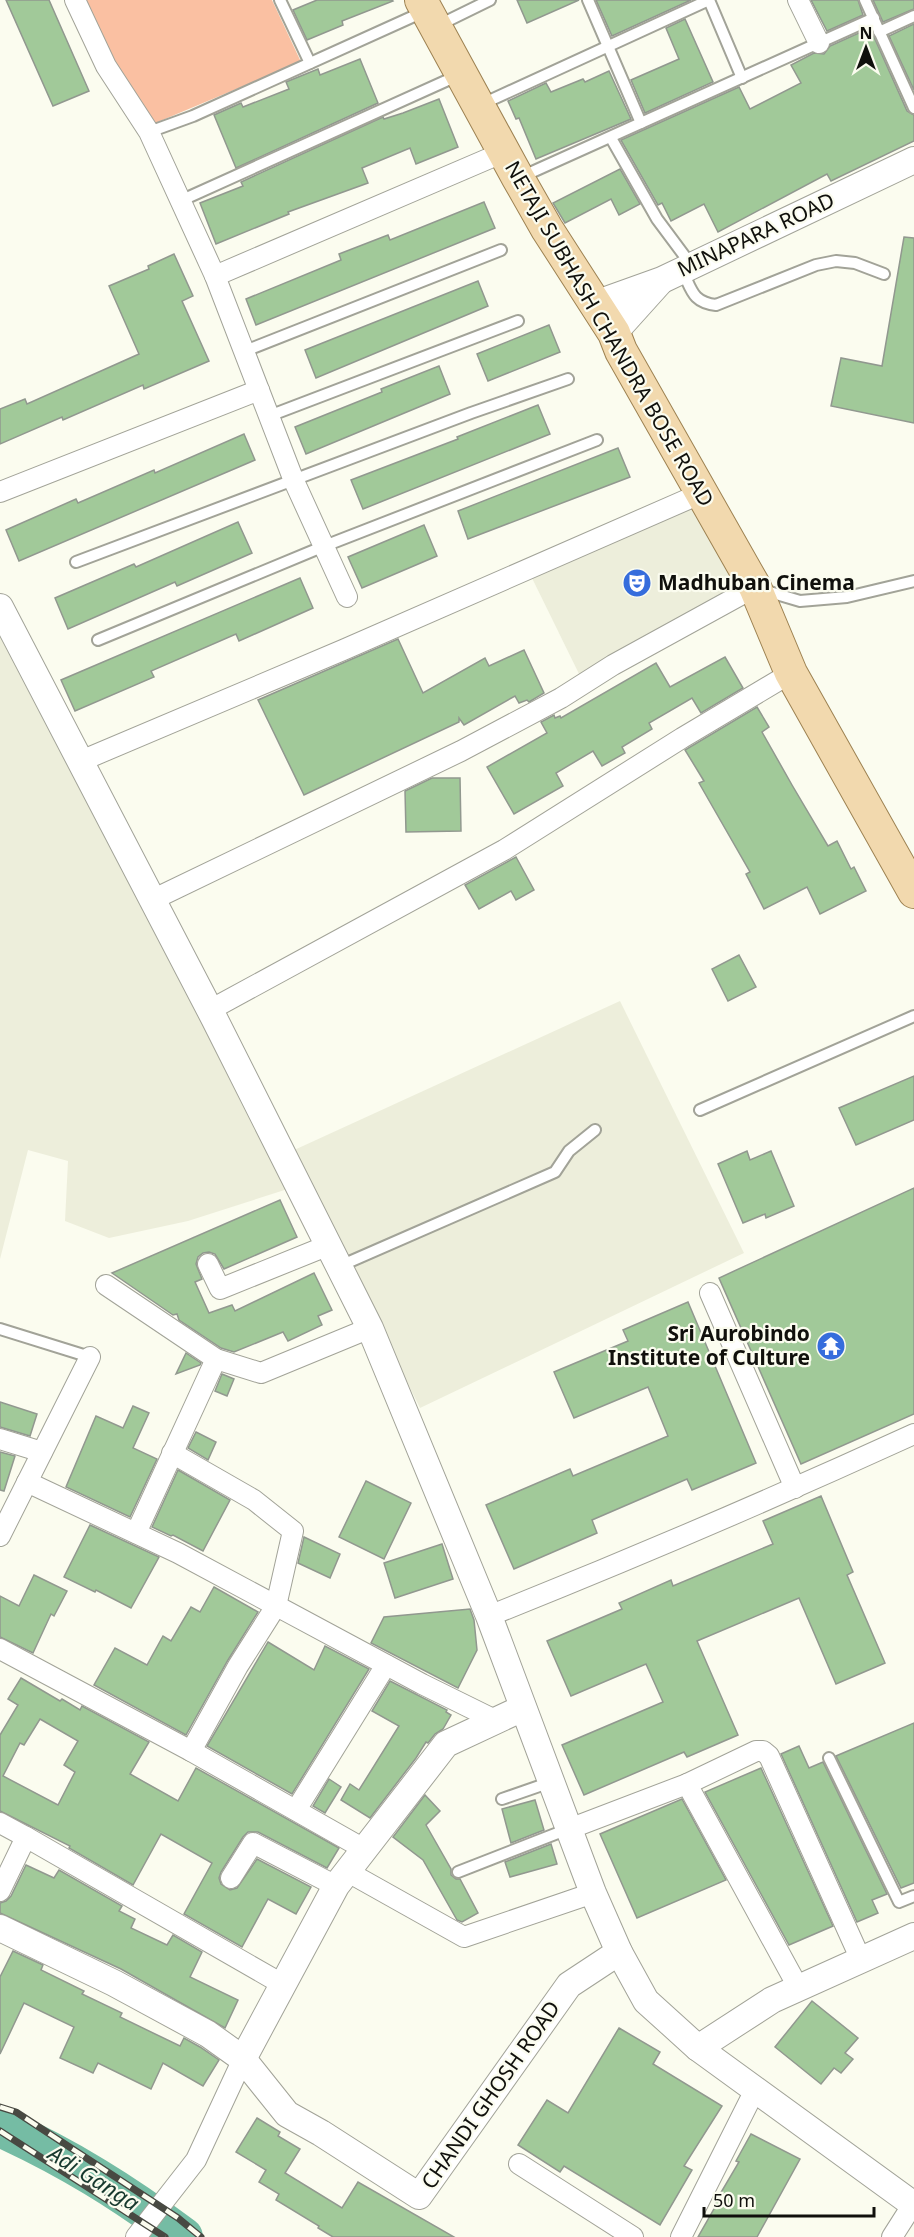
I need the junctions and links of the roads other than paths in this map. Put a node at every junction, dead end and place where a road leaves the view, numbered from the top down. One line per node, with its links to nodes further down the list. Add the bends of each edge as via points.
1 (75, 0): 20 (street, via 106,66)
2 (280, 0): 14 (lane)
3 (490, 0): 8 (lane)
4 (588, 0): 13 (lane)
5 (709, 0): 13 (lane); 16 (lane)
6 (798, 0): 12 (street)
7 (865, 0): 10 (lane)
8 (427, 12): 14 (lane); 15 (main road, NETAJI SUBHASH CHANDRA BOSE ROAD)
9 (914, 16): 11 (lane)
10 (874, 18): 11 (lane); 12 (lane)
11 (879, 32): 18 (lane)
12 (819, 43): 16 (lane)
13 (608, 45): 17 (lane); 19 (lane)
14 (310, 63): 20 (lane)
15 (461, 74): 17 (main road, NETAJI SUBHASH CHANDRA BOSE ROAD); 24 (lane)
16 (742, 78): 19 (lane)
17 (478, 106): 23 (main road, NETAJI SUBHASH CHANDRA BOSE ROAD)
18 (914, 108)
19 (641, 123): 21 (lane)
20 (149, 132): 24 (street)
21 (611, 138): 23 (lane); 26 (lane, via 657,219)
22 (914, 160): 26 (street, MINAPARA ROAD)
23 (511, 165): 28 (street); 29 (main road, NETAJI SUBHASH CHANDRA BOSE ROAD)
24 (180, 201): 28 (street)
25 (501, 250): 32 (lane)
26 (678, 272): 27 (lane, via 702,303 716,305 816,265 836,261 855,263); 29 (street, MINAPARA ROAD); 31 (street)
27 (884, 274)
28 (215, 276): 32 (street)
29 (595, 304): 31 (main road, NETAJI SUBHASH CHANDRA BOSE ROAD)
30 (518, 321): 35 (lane)
31 (614, 333): 39 (main road, NETAJI SUBHASH CHANDRA BOSE ROAD)
32 (245, 351): 34 (street)
33 (568, 380): 37 (lane)
34 (259, 390): 35 (street); 38 (street)
35 (269, 416): 37 (street)
36 (597, 440): 40 (lane)
37 (294, 481): 40 (street); 41 (lane)
38 (0, 492)
39 (702, 493): 43 (main road, NETAJI SUBHASH CHANDRA BOSE ROAD); 48 (street)
40 (322, 547): 44 (street); 46 (lane)
41 (76, 562)
42 (914, 581): 43 (lane, via 847,597 800,601)
43 (754, 587): 47 (main road, NETAJI SUBHASH CHANDRA BOSE ROAD); 50 (street, via 462,751)
44 (347, 597)
45 (0, 609): 48 (street)
46 (98, 640)
47 (791, 673): 49 (main road, NETAJI SUBHASH CHANDRA BOSE ROAD); 51 (street, via 504,850)
48 (81, 762): 50 (street)
49 (914, 892)
50 (152, 900): 51 (street)
51 (210, 1010): 55 (street)
52 (914, 1016): 53 (lane)
53 (700, 1110)
54 (595, 1130): 55 (lane, via 569,1151 555,1172)
55 (334, 1256): 56 (street, via 220,1289); 59 (street)
56 (208, 1264)
57 (106, 1285): 62 (street)
58 (710, 1293): 68 (street)
59 (370, 1328): 62 (street, via 261,1373); 72 (street)
60 (0, 1329): 61 (lane)
61 (90, 1357): 65 (street)
62 (216, 1359): 66 (street)
63 (914, 1434): 68 (street)
64 (0, 1439): 65 (street)
65 (42, 1452): 67 (street)
66 (172, 1453): 69 (street); 71 (street, via 254,1500 293,1531)
67 (27, 1482): 69 (street); 70 (street)
68 (795, 1488): 72 (street)
69 (136, 1533): 71 (street)
70 (0, 1536)
71 (276, 1606): 74 (street); 77 (street)
72 (489, 1616): 75 (street)
73 (0, 1650): 77 (street)
74 (386, 1665): 76 (street); 82 (street)
75 (524, 1708): 76 (street); 79 (street)
76 (497, 1721): 86 (street, via 446,1744)
77 (191, 1751): 82 (street)
78 (829, 1758): 92 (lane, via 899,1902)
79 (551, 1782): 81 (lane); 84 (street)
80 (687, 1784): 84 (street); 96 (street, via 756,1751 769,1756); 98 (street)
81 (501, 1798)
82 (296, 1810): 86 (street)
83 (0, 1823): 85 (street)
84 (569, 1829): 87 (lane); 91 (street)
85 (26, 1837): 90 (street); 97 (street)
86 (364, 1850): 89 (street)
87 (458, 1872)
88 (231, 1878): 89 (street, via 253,1843)
89 (342, 1879): 91 (street, via 464,1937); 97 (street)
90 (0, 1891)
91 (593, 1893): 95 (street)
92 (914, 1896)
93 (0, 1928): 100 (street, CHANDI GHOSH ROAD, via 114,1983 208,2034)
94 (914, 1935): 96 (street)
95 (619, 1952): 99 (street, via 646,2001); 100 (street, CHANDI GHOSH ROAD, via 569,1985 419,2196 287,2114)
96 (861, 1960): 98 (street)
97 (282, 1983): 100 (street)
98 (798, 1987): 99 (street)
99 (698, 2048): 101 (street)
100 (243, 2059): 104 (street, via 196,2160)
101 (755, 2090): 103 (street); 106 (street)
102 (519, 2164): 105 (street)
103 (914, 2205): 107 (street)
104 (138, 2234)
105 (633, 2237)
106 (681, 2237)
107 (892, 2237)

